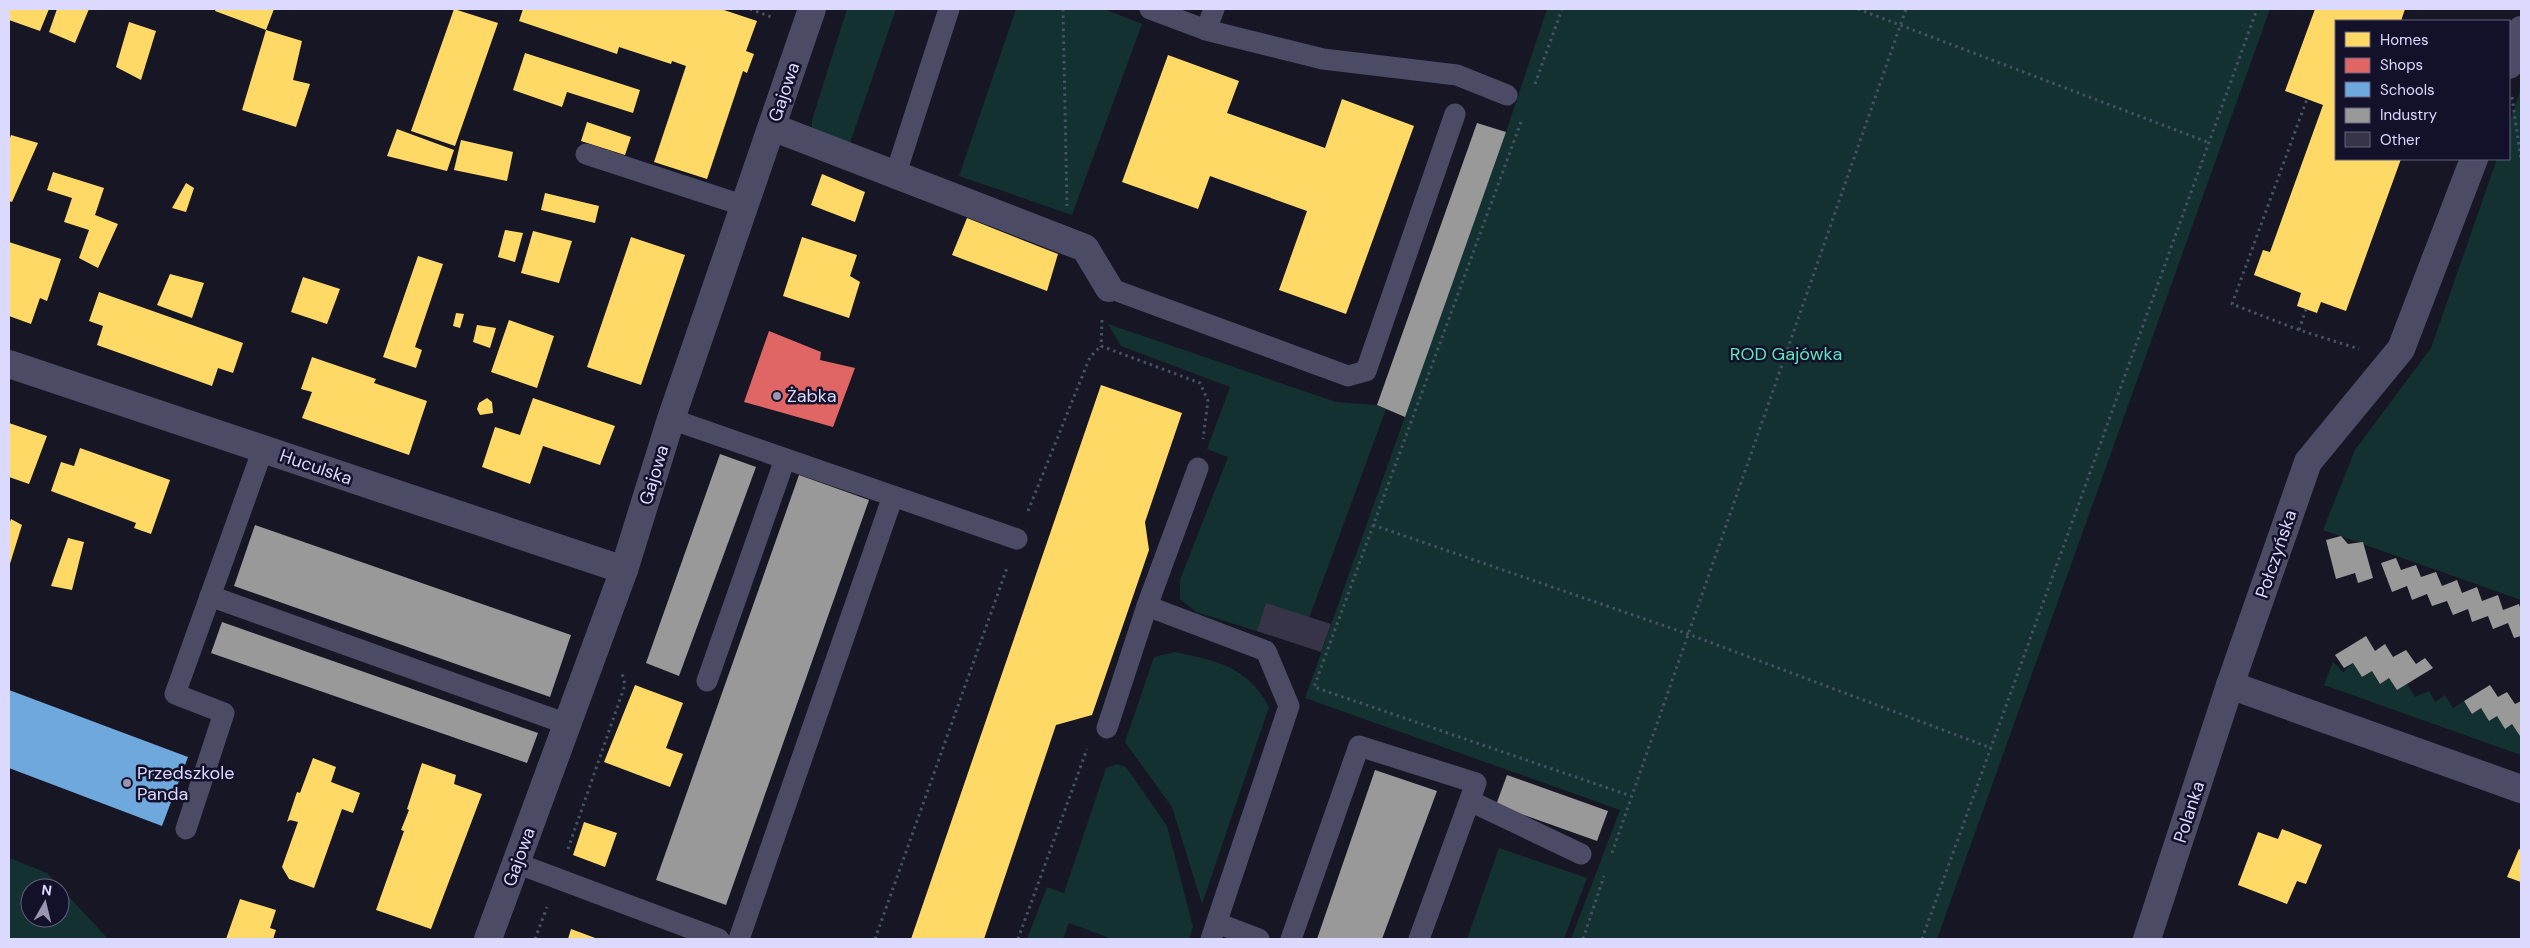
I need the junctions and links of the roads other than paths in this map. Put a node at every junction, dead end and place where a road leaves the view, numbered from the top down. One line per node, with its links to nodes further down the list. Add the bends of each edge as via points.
1 (812, 9): 10 (street, Gajowa)
2 (949, 9): 13 (lane)
3 (1150, 9): 5 (lane)
4 (1214, 9): 5 (lane)
5 (1206, 30): 8 (lane, via 1323,60 1457,75)
6 (2521, 30): 7 (street)
7 (2510, 78)
8 (1507, 95)
9 (1455, 114): 15 (lane, via 1366,371 1348,376)
10 (772, 127): 13 (street); 14 (street, Gajowa)
11 (586, 154): 14 (lane)
12 (2474, 160): 27 (street, Połczyńska, via 2401,349 2308,462)
13 (896, 173): 15 (street, via 1085,248)
14 (745, 206): 17 (street, Gajowa)
15 (1109, 288)
16 (9, 364): 18 (street, Huculska)
17 (672, 419): 19 (lane); 23 (street, Gajowa)
18 (263, 449): 23 (street, Huculska); 24 (lane)
19 (785, 459): 21 (lane); 26 (lane)
20 (1198, 468): 25 (lane)
21 (893, 496): 22 (lane); 38 (lane)
22 (1017, 539)
23 (624, 570): 28 (street, Gajowa)
24 (210, 596): 28 (lane); 32 (lane, via 175,694 224,712)
25 (1147, 606): 29 (lane); 35 (lane, via 1266,651 1289,706)
26 (707, 681)
27 (2230, 686): 30 (street); 42 (street, Polanka)
28 (567, 724): 34 (street, Gajowa)
29 (1107, 728)
30 (2521, 788)
31 (1470, 801): 33 (lane); 40 (lane, via 1476,784 1359,746); 41 (lane)
32 (186, 829)
33 (1582, 854)
34 (516, 863): 36 (street, Gajowa); 37 (lane)
35 (1214, 931): 39 (lane)
36 (488, 939)
37 (719, 939)
38 (739, 939)
39 (1259, 939)
40 (1291, 939)
41 (1419, 939)
42 (2147, 939)

